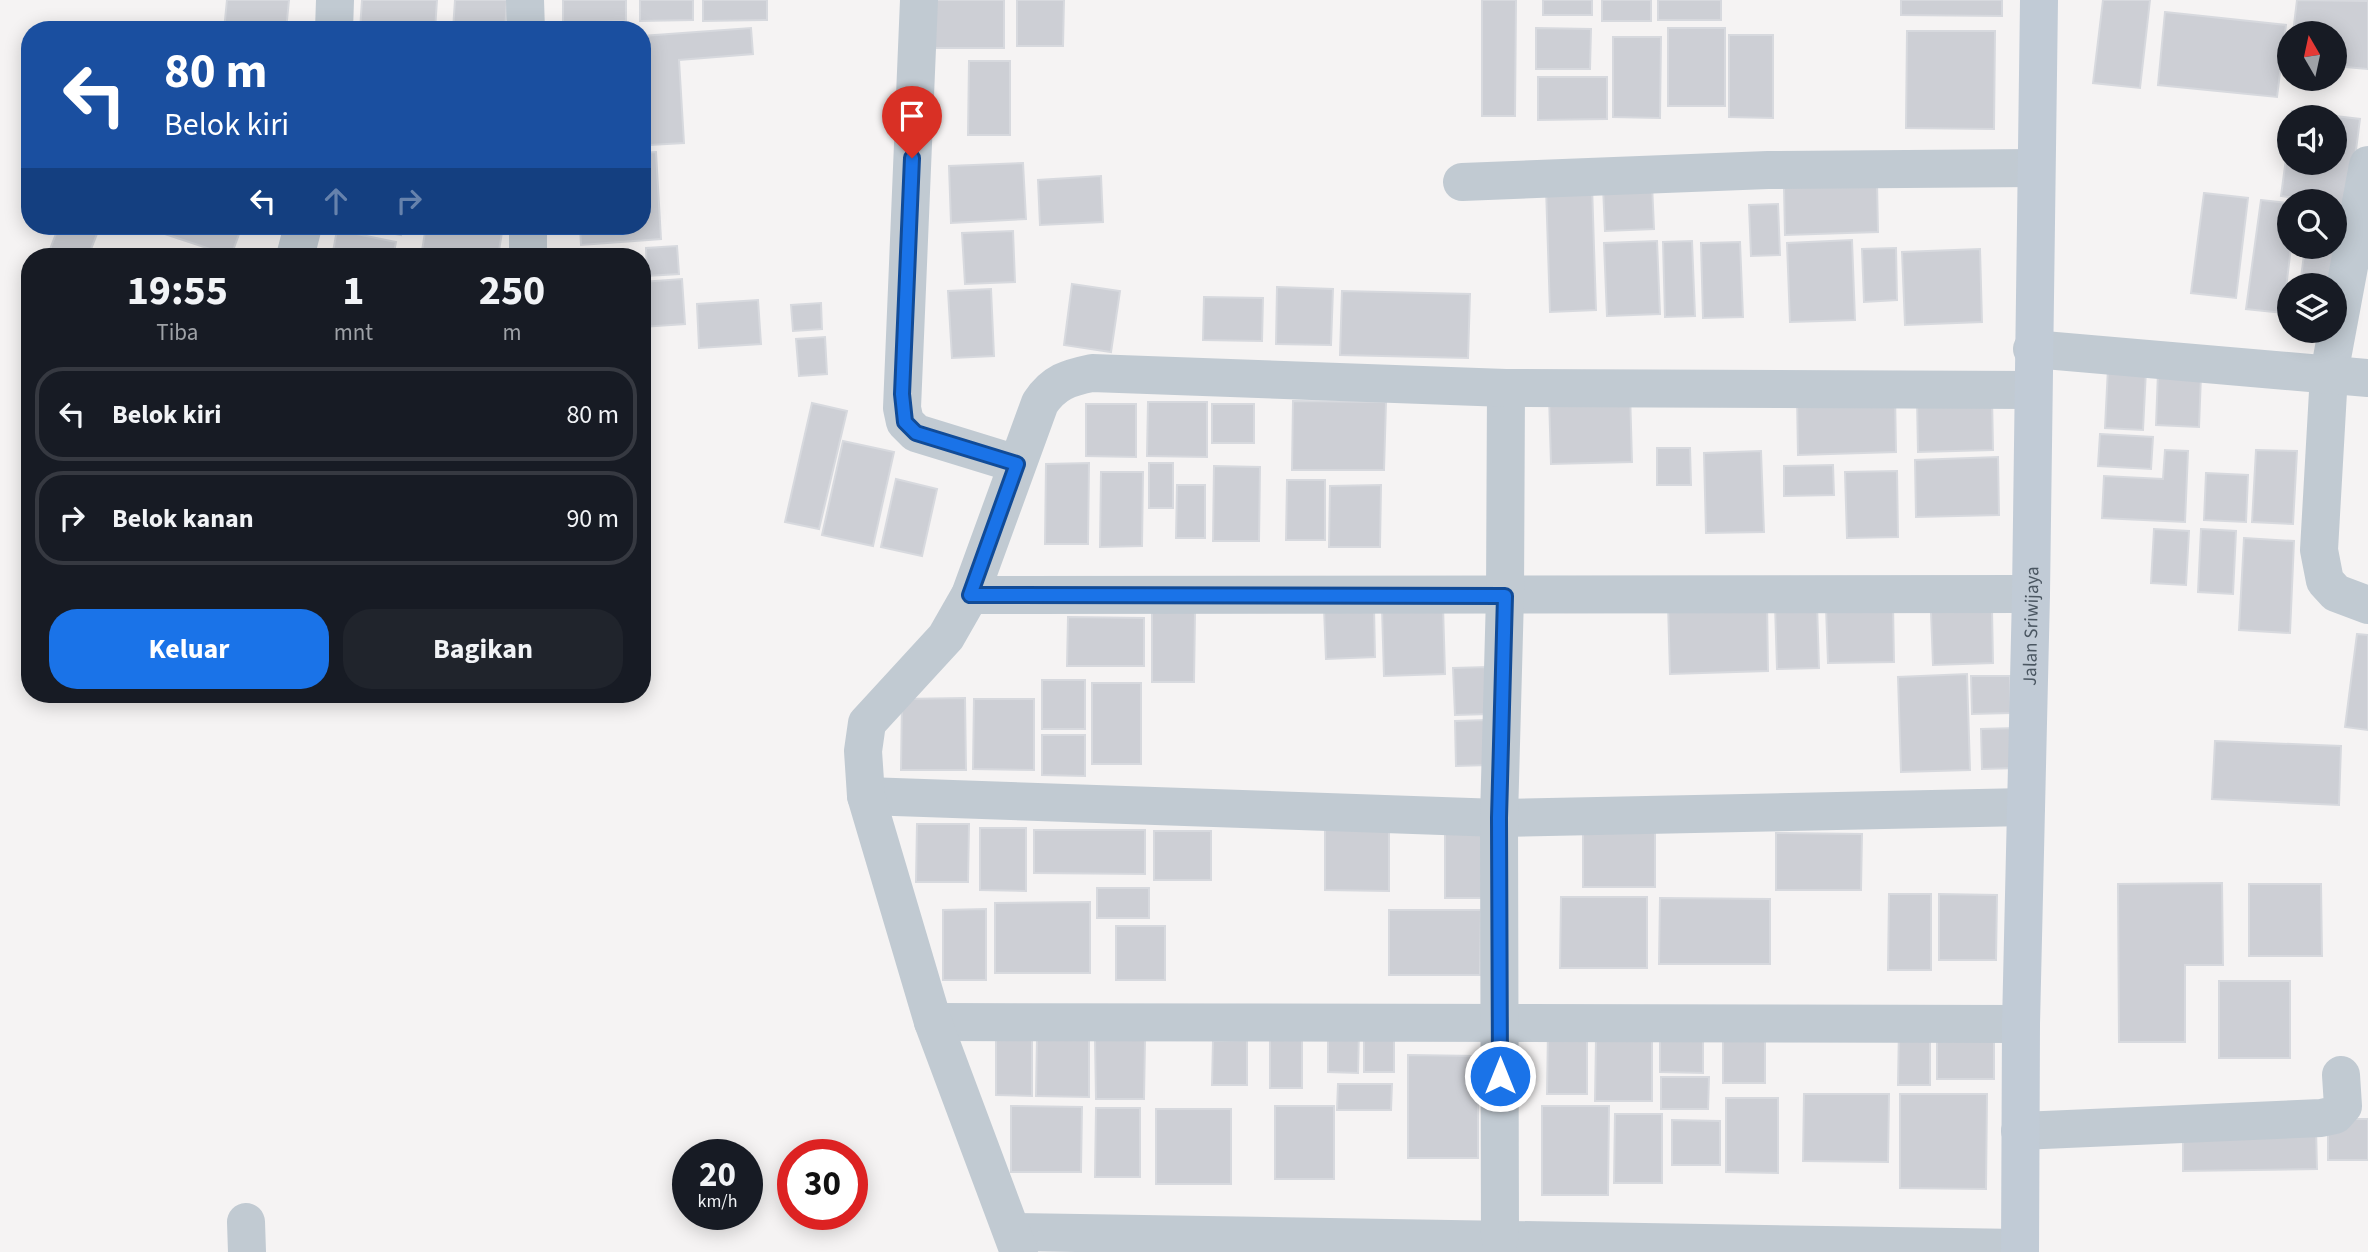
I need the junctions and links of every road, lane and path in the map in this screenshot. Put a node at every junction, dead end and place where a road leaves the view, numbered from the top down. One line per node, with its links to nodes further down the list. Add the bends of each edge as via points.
1 (335, 0): 5 (street)
2 (525, 0): 6 (street)
3 (919, 0): 15 (street, via 902,408 905,422 916,433)
4 (2039, 0): 8 (street, Jalan Sriwijaya)
5 (334, 21)
6 (526, 21)
7 (2368, 166): 11 (street)
8 (2036, 168): 9 (street, via 1768,170); 10 (street, Jalan Sriwijaya)
9 (1462, 182)
10 (2032, 349): 11 (street); 14 (street, Jalan Sriwijaya)
11 (2329, 374): 12 (street); 19 (street, via 2321,571 2336,593)
12 (2368, 378)
13 (1506, 388): 14 (street); 15 (street, via 1091,373 1066,378 1050,388); 18 (street)
14 (2032, 390): 16 (street, Jalan Sriwijaya)
15 (1017, 464): 17 (street)
16 (2031, 594): 18 (street); 21 (street, Jalan Sriwijaya)
17 (970, 595): 18 (street); 20 (street, via 946,637 867,723 863,751)
18 (1505, 596): 22 (street)
19 (2368, 605)
20 (866, 796): 22 (street); 23 (street)
21 (2026, 807): 22 (street); 25 (street, Jalan Sriwijaya)
22 (1499, 818): 24 (street)
23 (933, 1022): 24 (street); 29 (street)
24 (1500, 1022): 25 (street); 28 (street)
25 (2021, 1024): 27 (street, Jalan Sriwijaya)
26 (2341, 1075): 27 (street, via 2343,1106 2335,1115 2321,1118)
27 (2020, 1131): 30 (street, Jalan Sriwijaya)
28 (1500, 1238): 29 (street); 30 (street)
29 (1016, 1242)
30 (2020, 1250)

